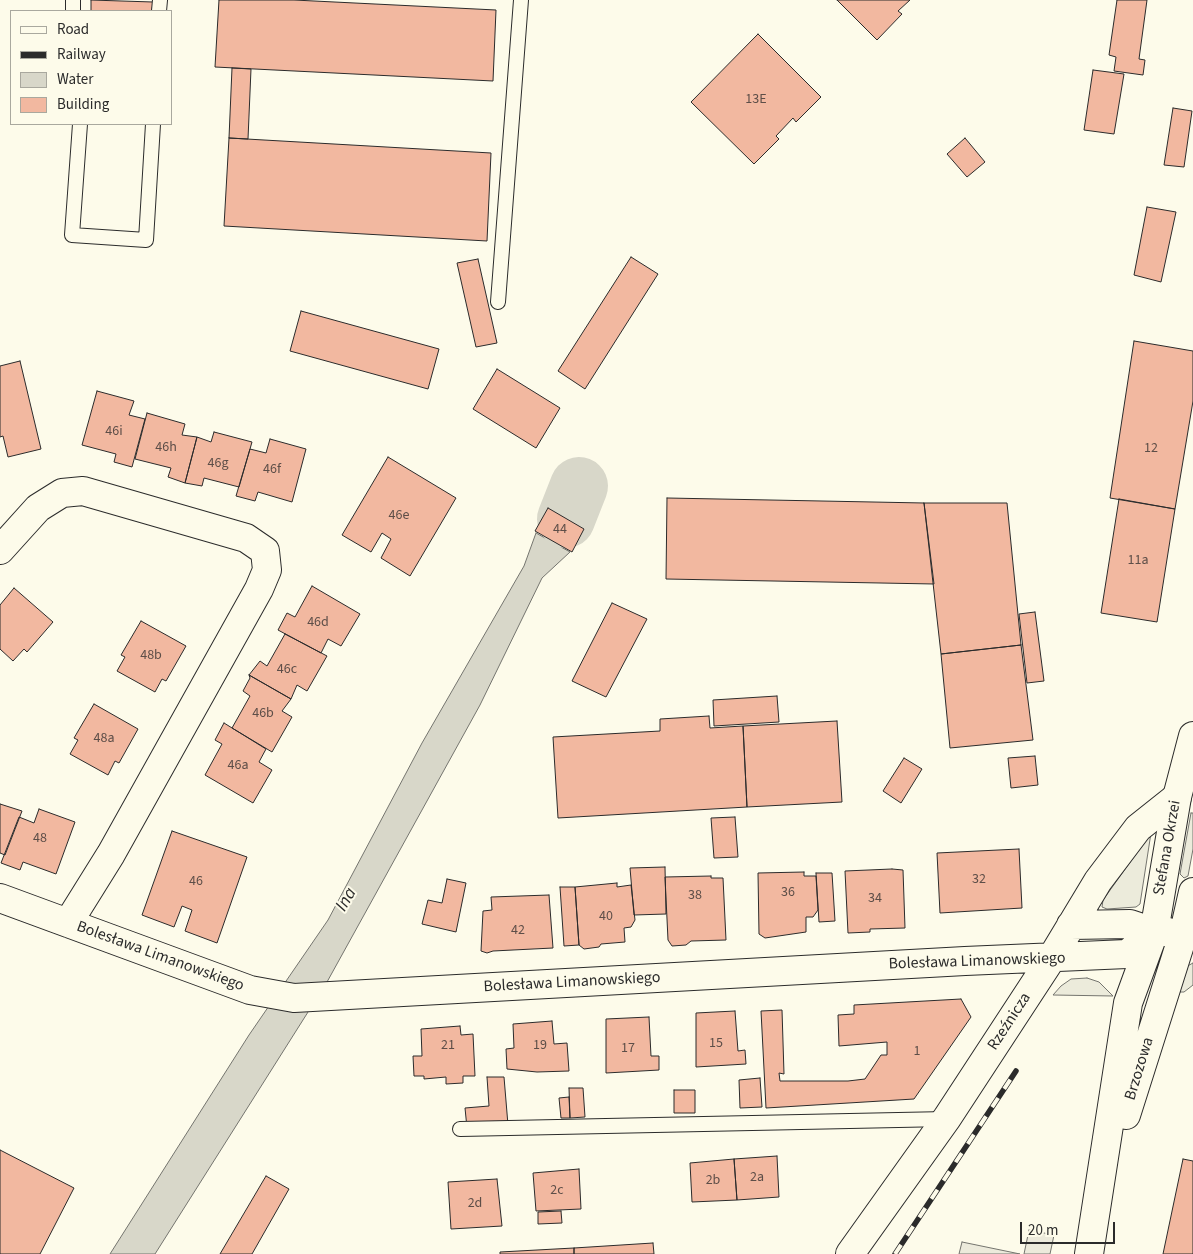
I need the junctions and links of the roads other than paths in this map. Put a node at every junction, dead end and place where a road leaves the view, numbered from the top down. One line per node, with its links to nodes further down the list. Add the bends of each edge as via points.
1 (521, 0): 4 (lane)
2 (80, 125): 3 (lane, via 72,235 146,240)
3 (153, 125)
4 (498, 302)
5 (0, 550): 10 (street, via 38,508 62,493 83,491 246,538 265,551 268,570 259,589 111,854)
6 (1193, 736): 7 (street, Stefana Okrzei)
7 (1177, 797): 11 (street, Rzeźnicza, via 1138,828 1098,881); 12 (street, Stefana Okrzei)
8 (1193, 892): 13 (street, Stefana Okrzei)
9 (0, 898): 10 (street, Bolesława Limanowskiego)
10 (68, 923): 14 (street, Bolesława Limanowskiego, via 250,990 294,998 955,961)
11 (1071, 925): 12 (street, via 1130,924); 14 (street, Rzeźnicza)
12 (1154, 932): 13 (street); 14 (street, Bolesława Limanowskiego, via 1127,954); 17 (street, Brzozowa, via 1128,1003)
13 (1188, 932): 17 (street, Brzozowa, via 1151,1031)
14 (1051, 959): 15 (street, Rzeźnicza)
15 (947, 1118): 16 (lane); 18 (street, Rzeźnicza)
16 (460, 1129)
17 (1098, 1208): 19 (street, Brzozowa)
18 (850, 1254)
19 (1090, 1254)

